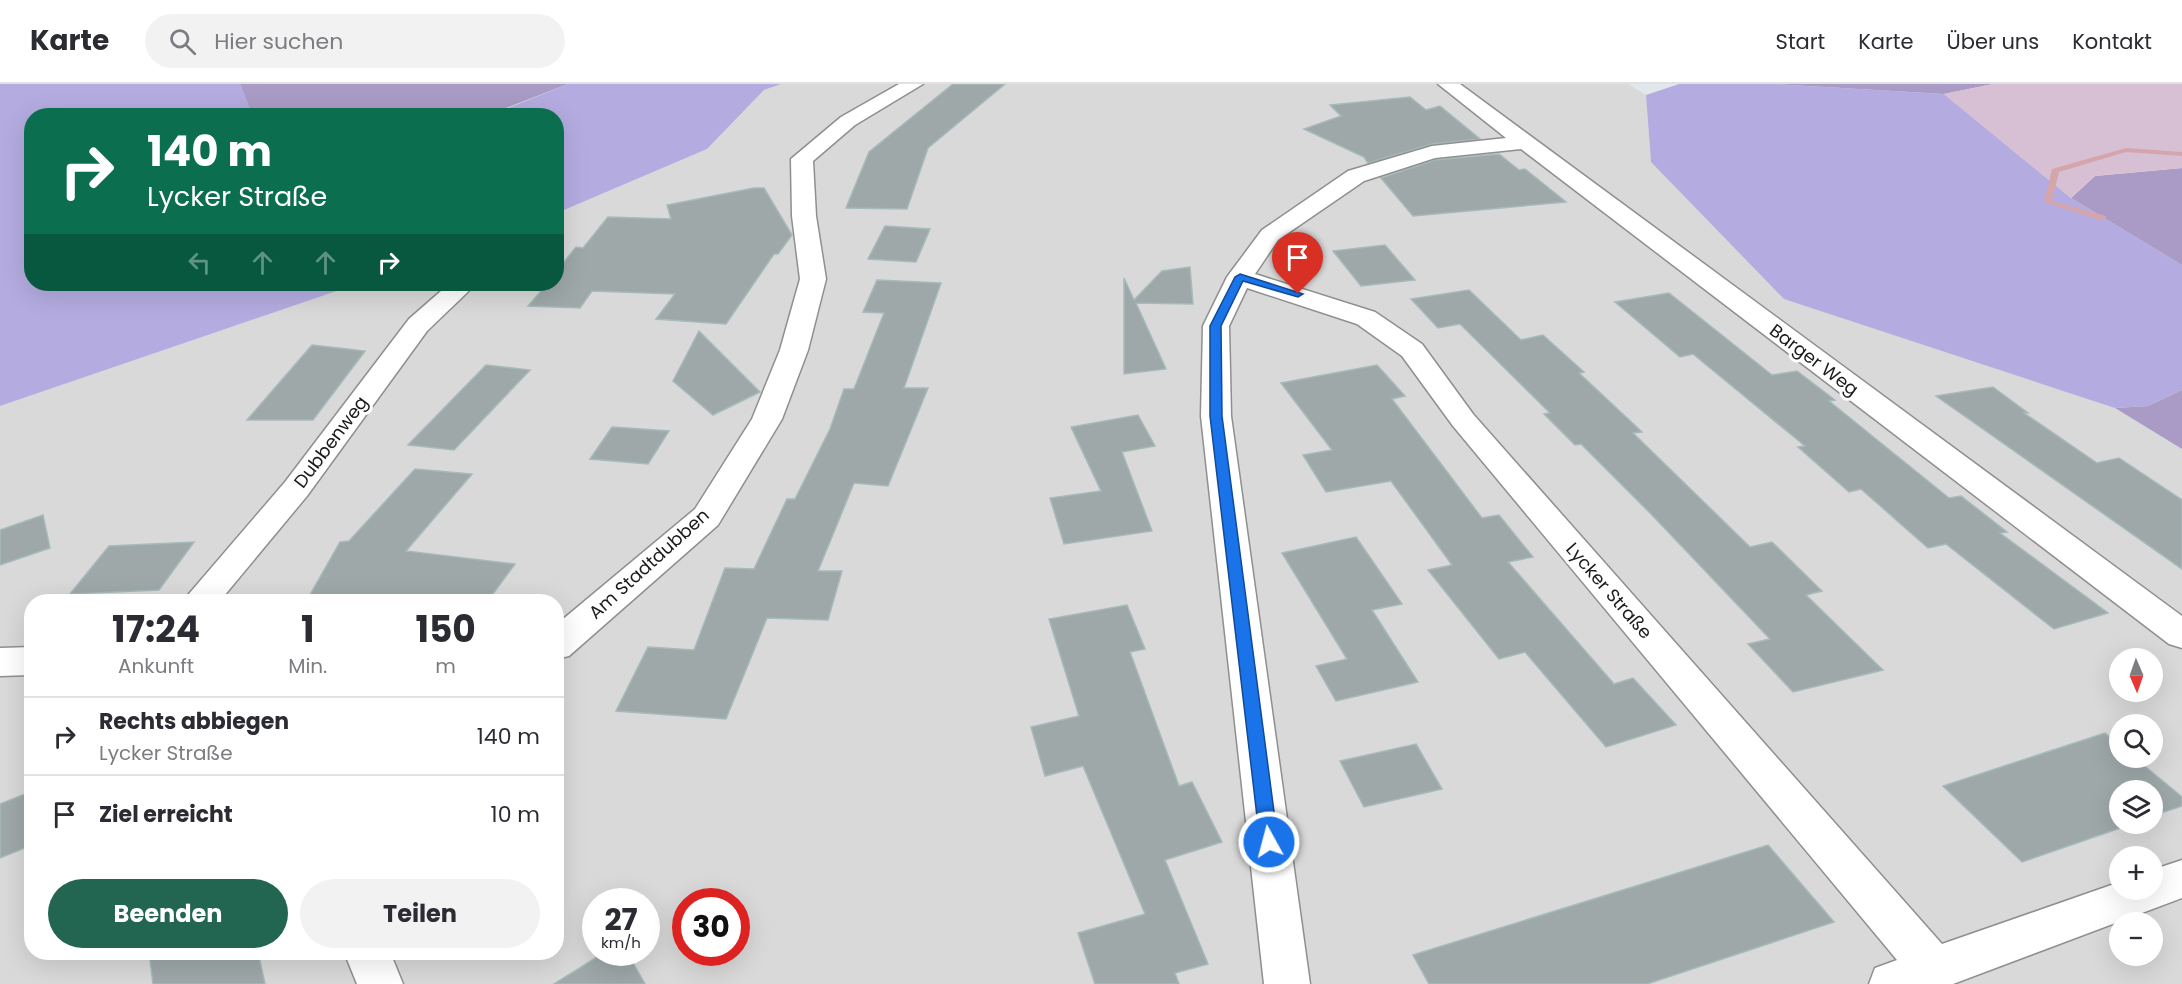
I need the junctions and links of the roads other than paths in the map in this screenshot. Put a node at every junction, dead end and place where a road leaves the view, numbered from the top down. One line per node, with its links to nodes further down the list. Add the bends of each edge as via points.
1 (913, 84): 8 (street, Am Stadtdubben, via 848,121 802,159 804,216 813,279 794,350 768,419 706,517)
2 (1448, 84): 3 (street, Barger Weg)
3 (1524, 142): 4 (street, via 1432,152 1356,176 1270,234); 7 (street, Barger Weg)
4 (1240, 277): 13 (street, Lycker Straße, via 1366,318 1412,350 1463,420); 15 (street, via 1216,326 1216,416)
5 (455, 291): 6 (street, Dubbenweg, via 418,325 296,489)
6 (206, 594)
7 (2182, 635)
8 (564, 639)
9 (24, 661): 10 (street)
10 (0, 662)
11 (2182, 879): 13 (street)
12 (370, 960): 14 (street)
13 (1935, 971): 16 (street)
14 (380, 984)
15 (1287, 984)
16 (1892, 984)

